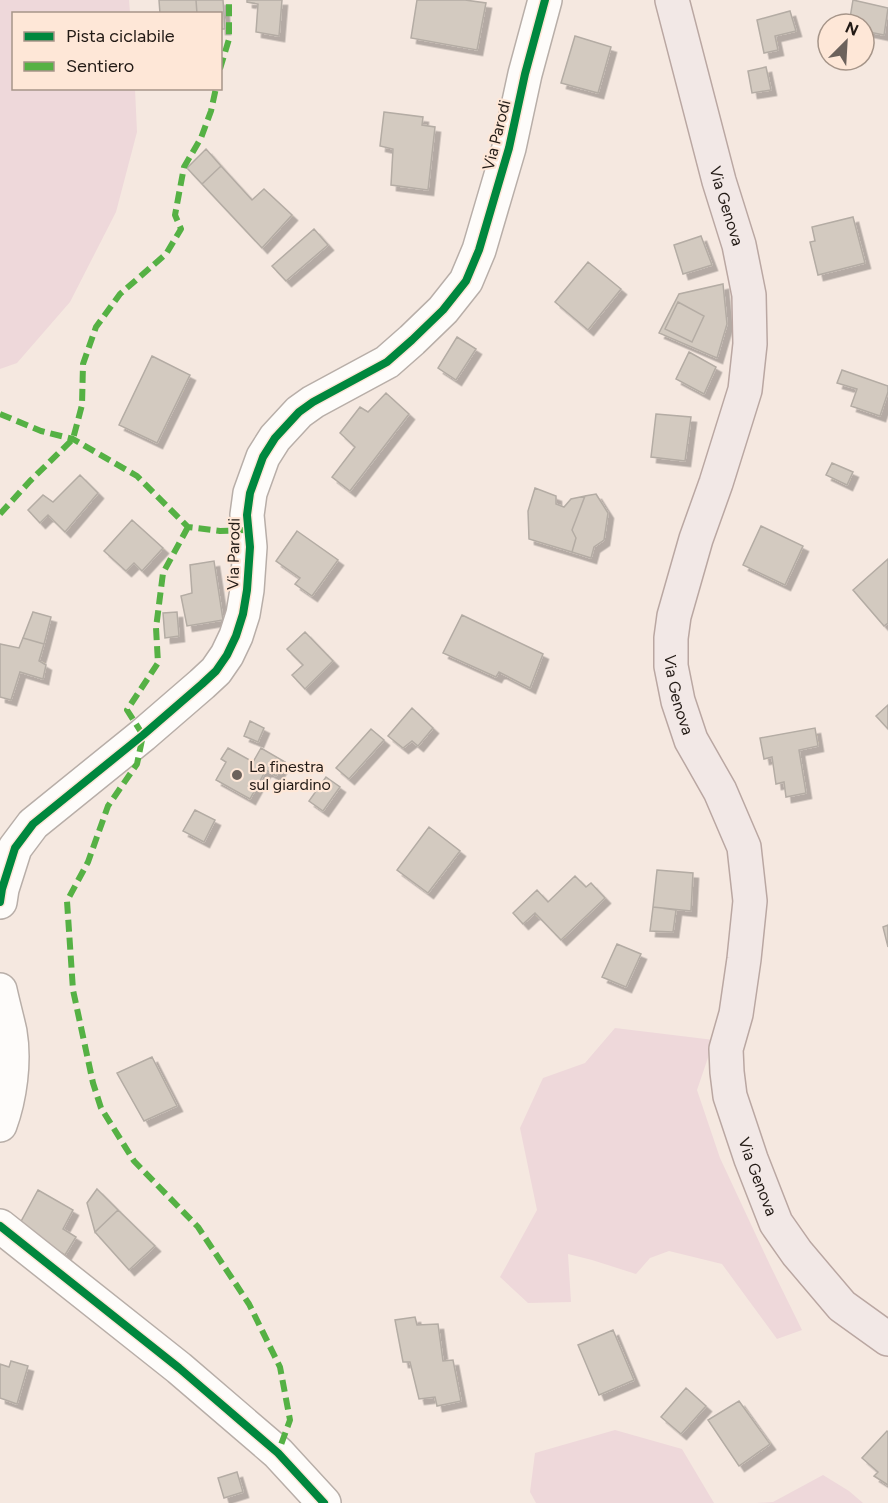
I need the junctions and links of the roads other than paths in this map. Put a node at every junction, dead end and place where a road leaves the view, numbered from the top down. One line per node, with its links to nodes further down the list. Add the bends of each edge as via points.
1 (545, 0): 3 (street, Via Parodi, via 505,159 466,281 443,310 387,362 306,407 275,438 263,456 249,493 247,590 243,614 227,655 202,684 33,824 15,848)
2 (672, 0): 7 (main road, Via Genova, via 749,295 750,344 745,390 696,539 671,638 671,666 678,701 692,740 744,847 750,901 737,1003 726,1049 730,1096 776,1222 842,1306)
3 (0, 902)
4 (0, 990): 5 (street, via 10,1034 12,1074)
5 (0, 1125)
6 (0, 1226): 8 (street, via 179,1368 278,1453)
7 (888, 1339)
8 (324, 1503)

